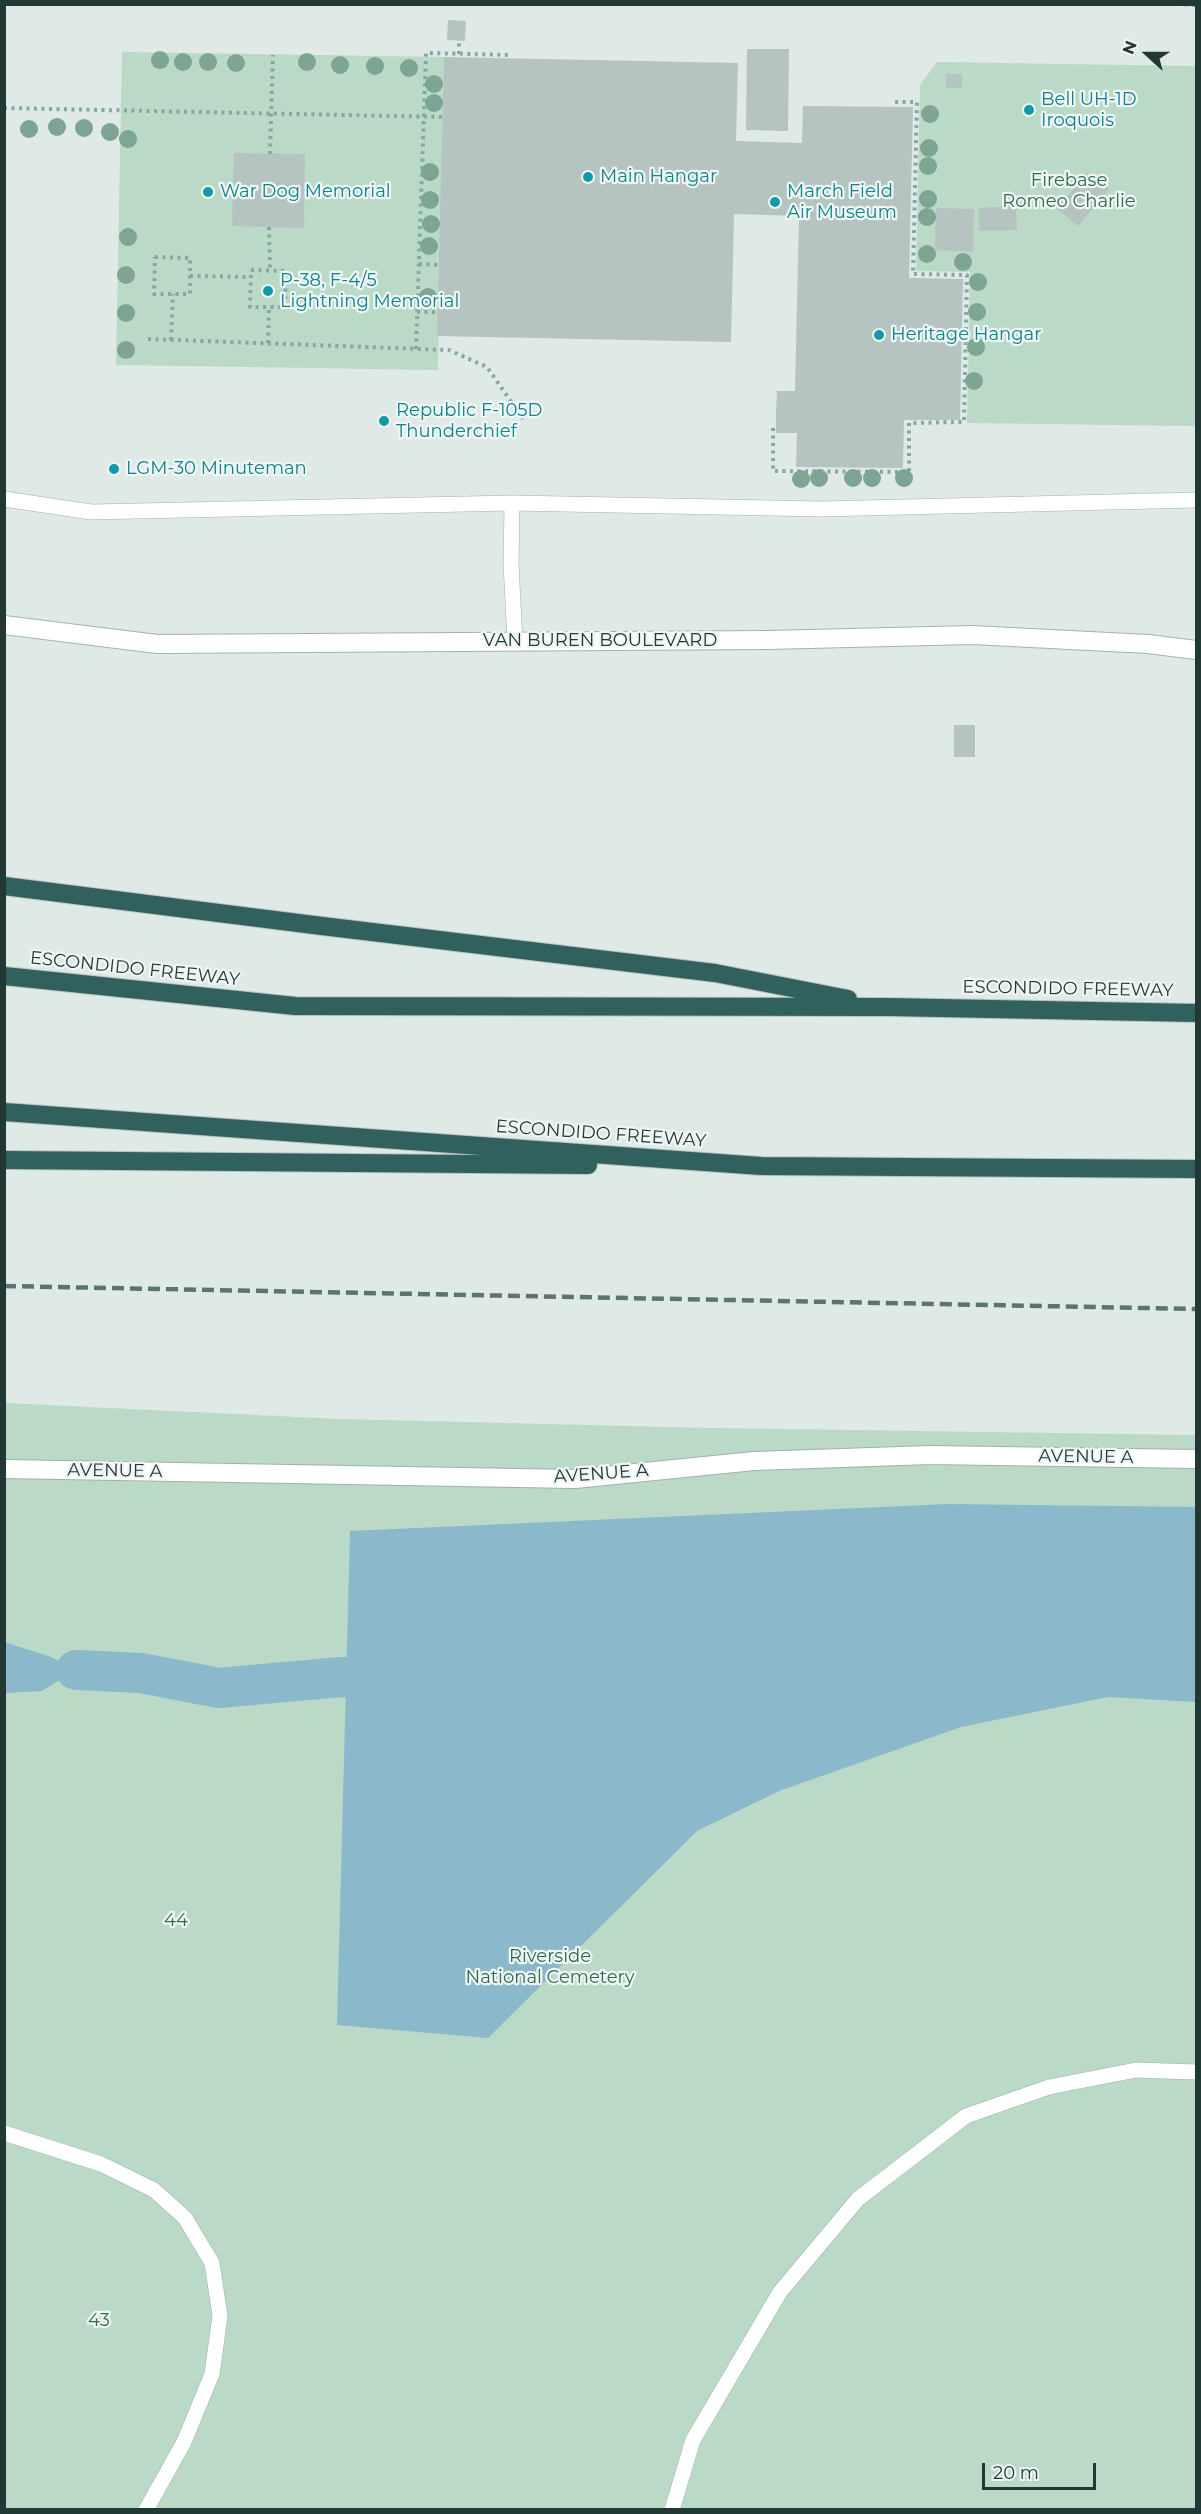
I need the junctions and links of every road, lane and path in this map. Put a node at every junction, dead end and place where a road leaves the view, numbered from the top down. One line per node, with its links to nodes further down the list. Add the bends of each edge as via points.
1 (1177, 4): 2 (path)
2 (1197, 5)
3 (459, 40): 4 (path)
4 (459, 54): 6 (path); 10 (path, via 426,53)
5 (273, 55): 9 (path)
6 (511, 55)
7 (895, 102): 28 (path, via 917,102 914,274 967,275 964,422 909,423 909,472 773,471)
8 (4, 108): 9 (path)
9 (272, 114): 10 (path); 12 (path)
10 (424, 117): 11 (path); 14 (path)
11 (443, 117)
12 (270, 154)
13 (269, 227): 16 (path)
14 (419, 264): 15 (path); 21 (path)
15 (439, 265)
16 (270, 270): 18 (path, via 251,270); 20 (path, via 286,271 285,307)
17 (190, 276): 18 (path); 19 (path, via 190,294); 19 (path, via 190,258 155,257 154,294)
18 (250, 277): 20 (path, via 250,307)
19 (173, 294): 24 (path)
20 (269, 307): 25 (path)
21 (417, 312): 22 (path); 26 (path)
22 (438, 312)
23 (148, 339): 24 (path)
24 (171, 340): 25 (path)
25 (268, 344): 26 (path)
26 (416, 349): 27 (path, via 449,350 487,367)
27 (523, 419)
28 (773, 428)
29 (4, 499): 31 (lane, via 91,512)
30 (1197, 500): 31 (lane, via 821,508)
31 (512, 502): 33 (lane)
32 (4, 625): 33 (street, VAN BUREN BOULEVARD, via 157,644)
33 (515, 642): 34 (street, VAN BUREN BOULEVARD, via 972,635)
34 (1197, 650)
35 (4, 886): 37 (highway, via 715,972)
36 (4, 976): 37 (highway, ESCONDIDO FREEWAY, via 295,1006)
37 (888, 1007): 38 (highway, ESCONDIDO FREEWAY)
38 (1197, 1013)
39 (4, 1112): 41 (highway, ESCONDIDO FREEWAY)
40 (4, 1160): 41 (highway)
41 (761, 1166): 42 (highway, ESCONDIDO FREEWAY)
42 (1197, 1169)
43 (1197, 1459): 44 (street, AVENUE A, via 930,1455 754,1461 575,1479)
44 (4, 1469)
45 (1197, 2072): 48 (lane, via 1136,2070 1049,2087 966,2116 858,2199 780,2292 693,2440)
46 (4, 2133): 47 (lane, via 101,2163 154,2190 185,2218 212,2263 220,2316 212,2374 184,2442)
47 (146, 2510)
48 (672, 2510)

